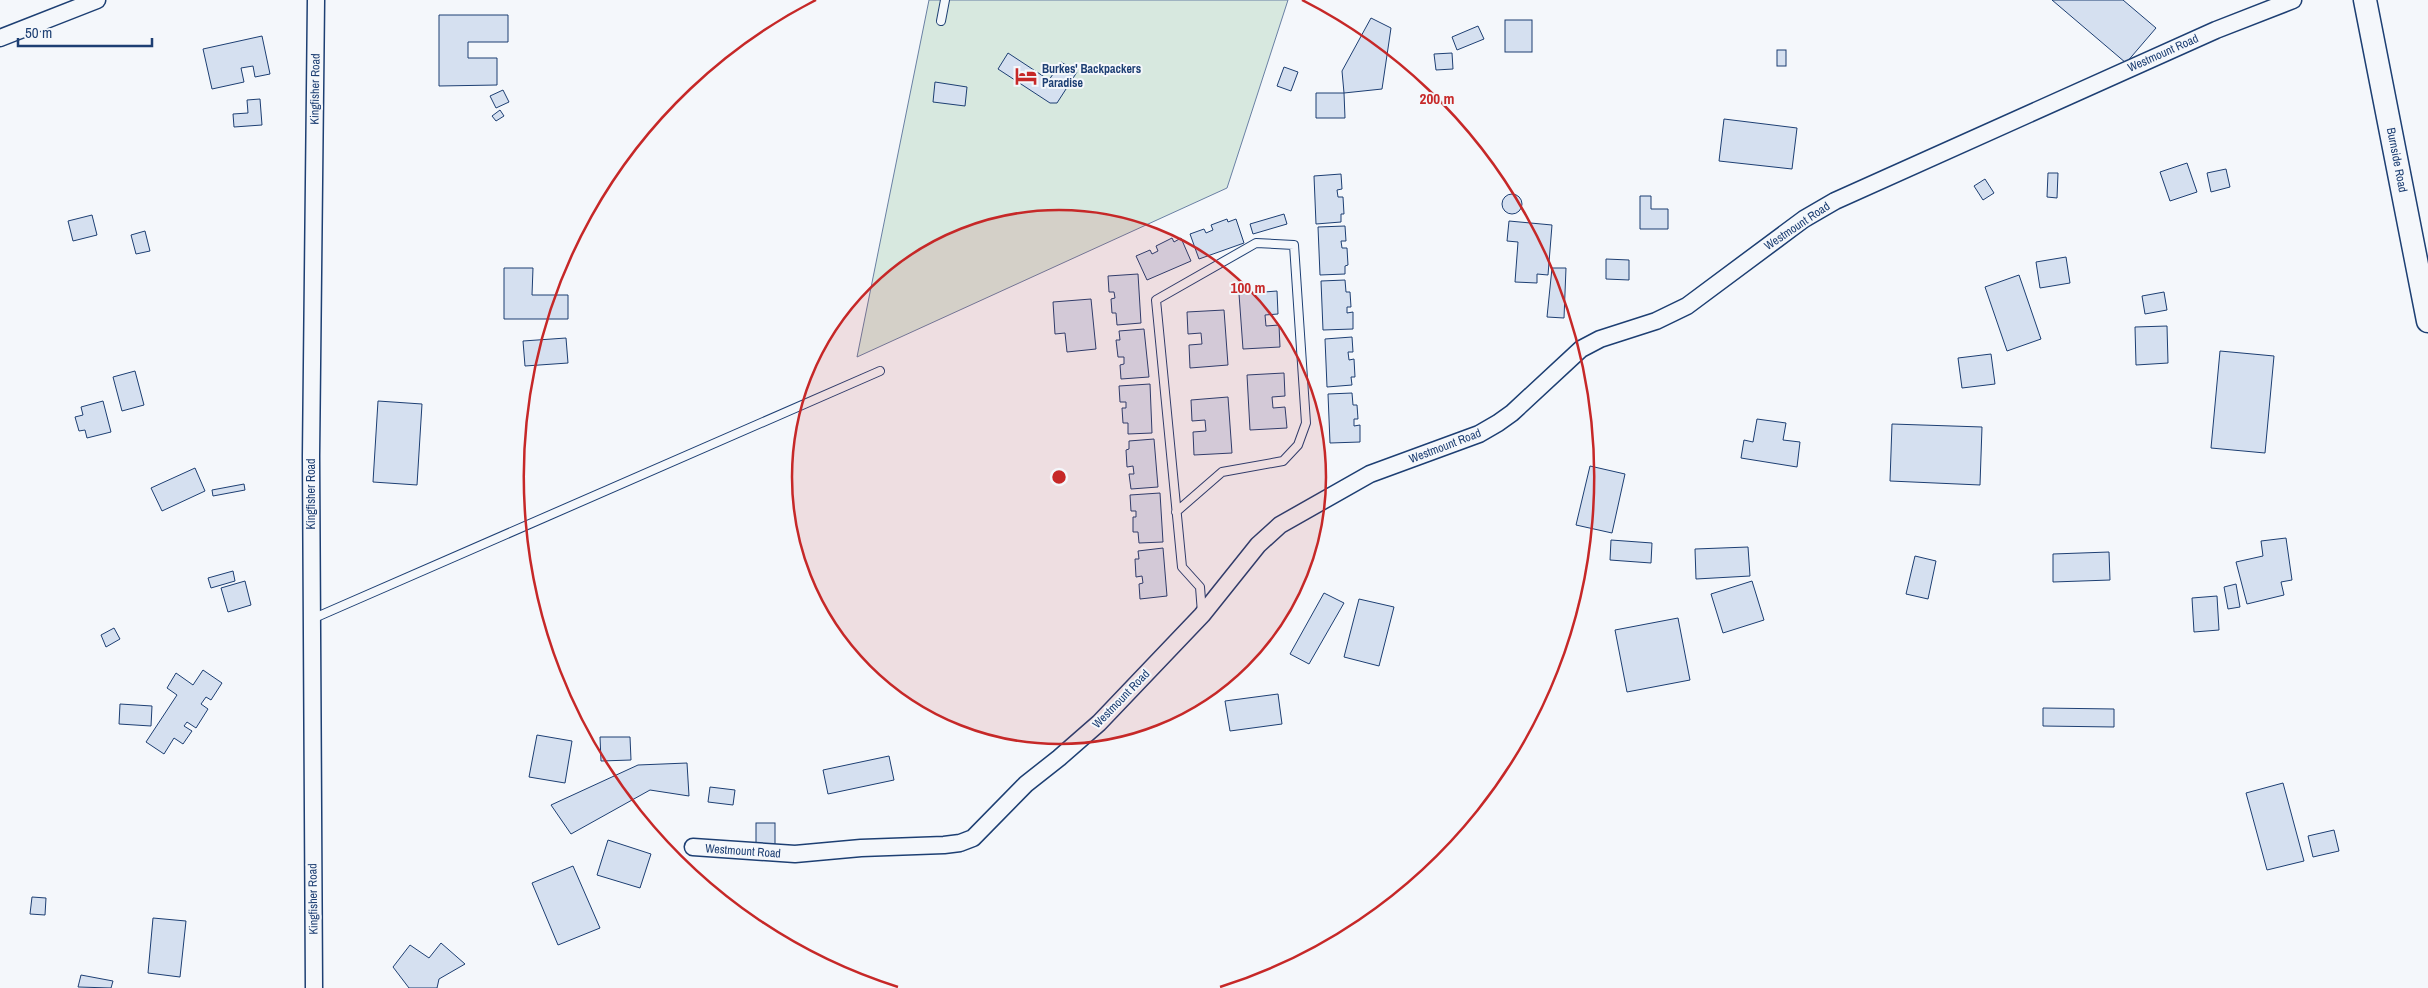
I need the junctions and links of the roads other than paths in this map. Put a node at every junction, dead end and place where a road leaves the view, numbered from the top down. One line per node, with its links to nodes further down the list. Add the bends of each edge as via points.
1 (97, 0): 7 (street)
2 (316, 0): 13 (street, Kingfisher Road)
3 (945, 0): 6 (lane)
4 (2293, 0): 12 (street, Westmount Road, via 2216,30 1835,200 1804,219 1687,306 1581,349 1498,423 1479,434 1370,474 1280,525 1258,545)
5 (2365, 0): 8 (main road, Burnside Road)
6 (941, 20)
7 (0, 38)
8 (2424, 276): 9 (main road, Burnside Road)
9 (2428, 321)
10 (880, 371): 13 (lane)
11 (1176, 512): 11 (lane, via 1156,300 1256,243 1294,245 1306,423 1298,445 1283,461 1222,472); 12 (lane, via 1182,567 1200,587)
12 (1202, 615): 14 (street, Westmount Road, via 1099,723 1026,784 973,838 944,845 795,854)
13 (312, 619): 15 (street, Kingfisher Road)
14 (693, 847)
15 (314, 988)

